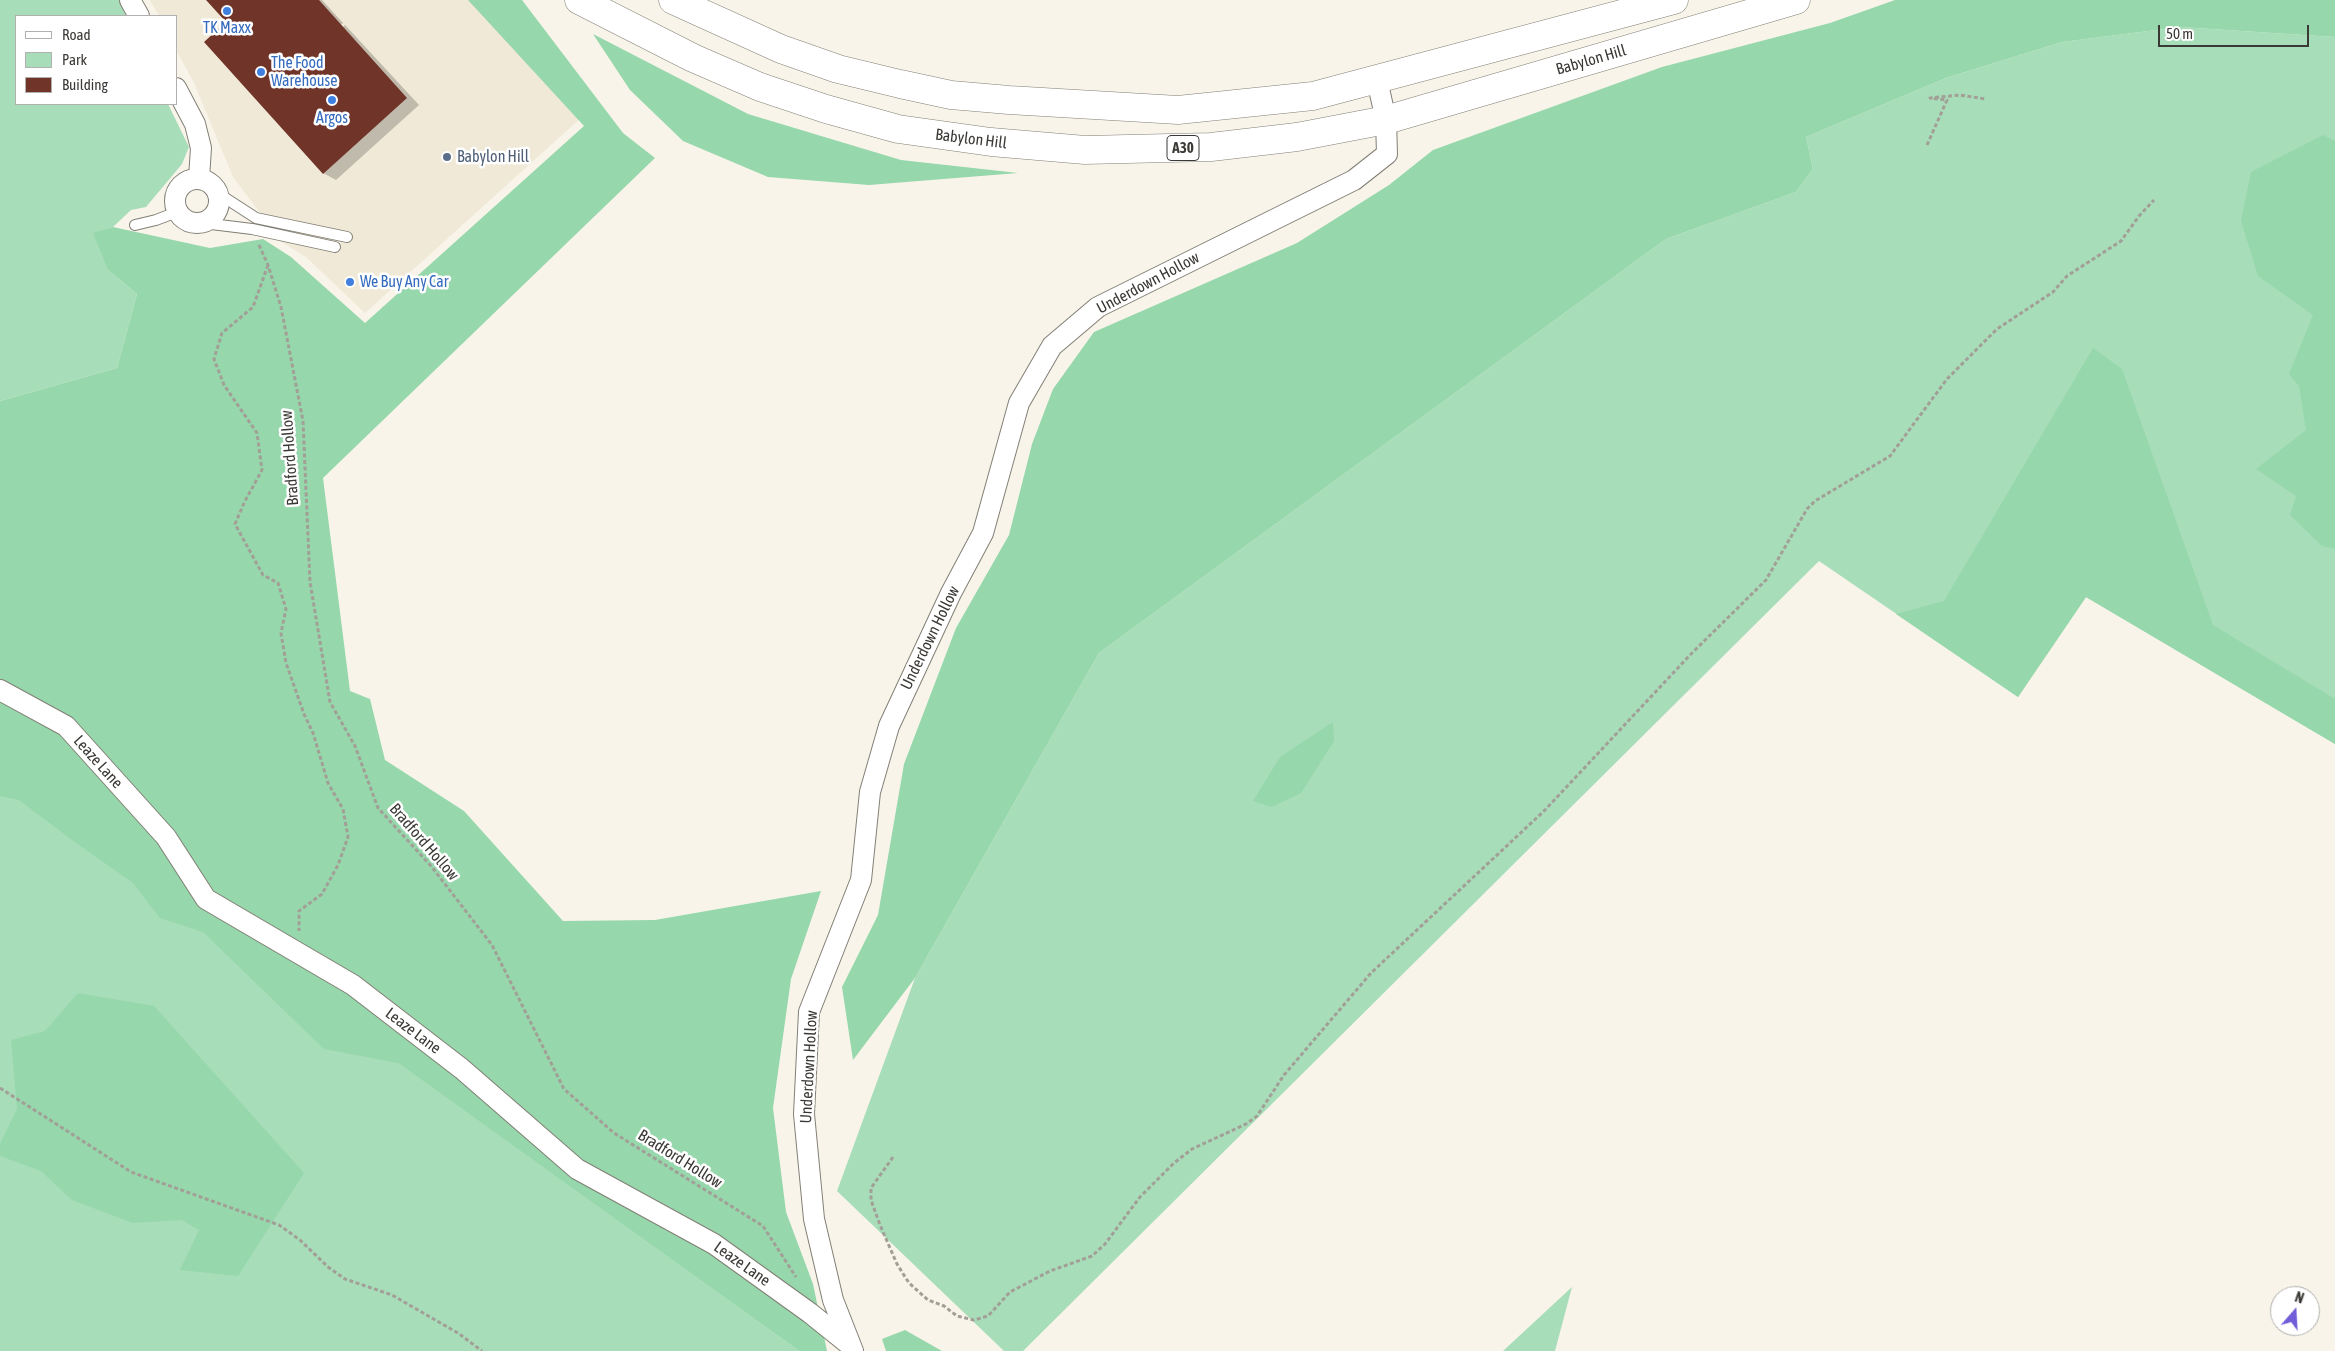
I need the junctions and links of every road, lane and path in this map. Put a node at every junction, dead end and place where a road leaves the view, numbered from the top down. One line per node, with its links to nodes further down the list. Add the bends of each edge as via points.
1 (130, 0): 6 (street)
2 (579, 0): 10 (main road, Babylon Hill / A30, via 693,58 760,87 898,129 991,142 1094,150 1211,147 1297,137)
3 (673, 0): 7 (main road, via 781,49 838,69 951,95 1178,110 1313,96)
4 (1674, 0): 7 (main road)
5 (1796, 0): 10 (main road, Babylon Hill / A30)
6 (138, 15)
7 (1377, 80): 10 (street)
8 (178, 92): 12 (street, via 195,124 202,148)
9 (1986, 99): 11 (path, via 1960,95 1930,98 1947,100)
10 (1386, 120): 28 (street, Underdown Hollow, via 1387,154 1354,180 1098,307 1052,346 1019,403 983,533 889,726 870,792 861,880 810,1012 804,1114 814,1219 833,1300)
11 (1926, 146)
12 (199, 178): 13 (street, via 214,186); 15 (street, via 183,184 176,192)
13 (219, 194): 16 (lane); 17 (street, via 220,205 216,214)
14 (2154, 200): 26 (path, via 2121,241 2067,276 2053,292 1997,329 1947,379 1890,456 1815,501 1807,509 1766,580 1544,811 1371,973 1284,1075 1257,1116 1174,1163 1140,1197 1105,1244 1092,1256 1050,1271 1010,1292 988,1316 974,1320 957,1316 928,1300 909,1283 880,1225 870,1188)
15 (177, 212): 17 (street, via 190,222); 18 (lane)
16 (256, 218): 19 (lane); 20 (lane)
17 (203, 223): 19 (lane)
18 (134, 226)
19 (252, 229): 21 (lane); 22 (path, Bradford Hollow)
20 (347, 237)
21 (335, 247)
22 (268, 265): 24 (path, via 254,307 222,333 214,359 224,384 257,433 262,470 235,524 263,575 278,584 286,609 282,633 286,663 328,783 343,809 348,837 338,865 322,894 299,911); 27 (path, Bradford Hollow, via 281,307 303,420 310,582 330,702 355,746 378,808 431,866 492,945 564,1089 614,1133 763,1226 805,1290)
23 (0, 690): 27 (street, Leaze Lane, via 66,726 166,838 206,899 353,985 462,1069 577,1169 714,1244)
24 (299, 932)
25 (0, 1088): 29 (path, via 132,1172 279,1225 345,1279 392,1295 458,1333)
26 (893, 1157)
27 (810, 1313): 28 (street, Leaze Lane)
28 (853, 1349)
29 (482, 1351)

